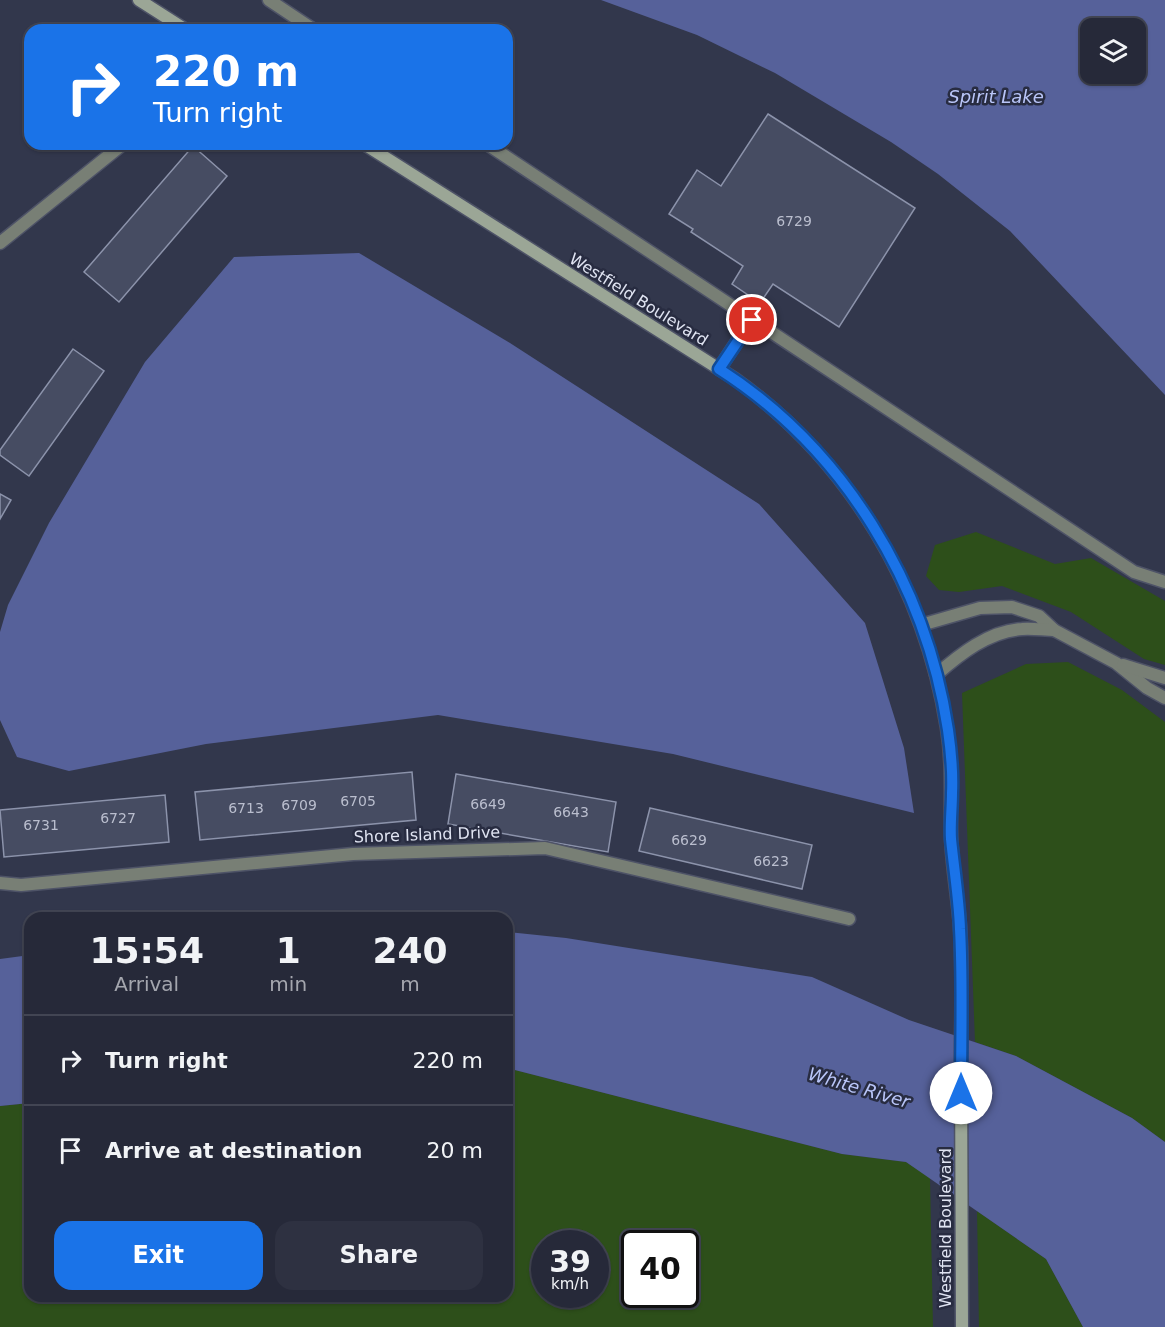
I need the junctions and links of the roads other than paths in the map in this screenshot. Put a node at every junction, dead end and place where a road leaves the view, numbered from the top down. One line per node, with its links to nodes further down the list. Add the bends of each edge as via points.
1 (139, 0): 3 (street)
2 (269, 0): 4 (street)
3 (177, 24)
4 (305, 24)
5 (116, 150): 8 (street)
6 (373, 150): 10 (street, Westfield Boulevard)
7 (496, 150): 9 (street)
8 (0, 243)
9 (752, 320): 10 (street); 12 (street, via 1134,572)
10 (719, 369): 13 (street, Westfield Boulevard, via 780,414 841,479 888,550)
11 (1165, 568): 12 (street)
12 (1161, 581)
13 (921, 625): 14 (street, via 980,608 1012,607 1039,616); 16 (street, Westfield Boulevard)
14 (1054, 630): 15 (street); 16 (street, via 1020,629 994,636 960,654)
15 (1116, 663): 17 (street); 18 (street)
16 (936, 675): 21 (street, Westfield Boulevard, via 948,730 951,836 960,929)
17 (1165, 678)
18 (1165, 698)
19 (0, 883): 20 (street, Shore Island Drive, via 21,885 352,854 545,848)
20 (849, 918)
21 (962, 1327)

